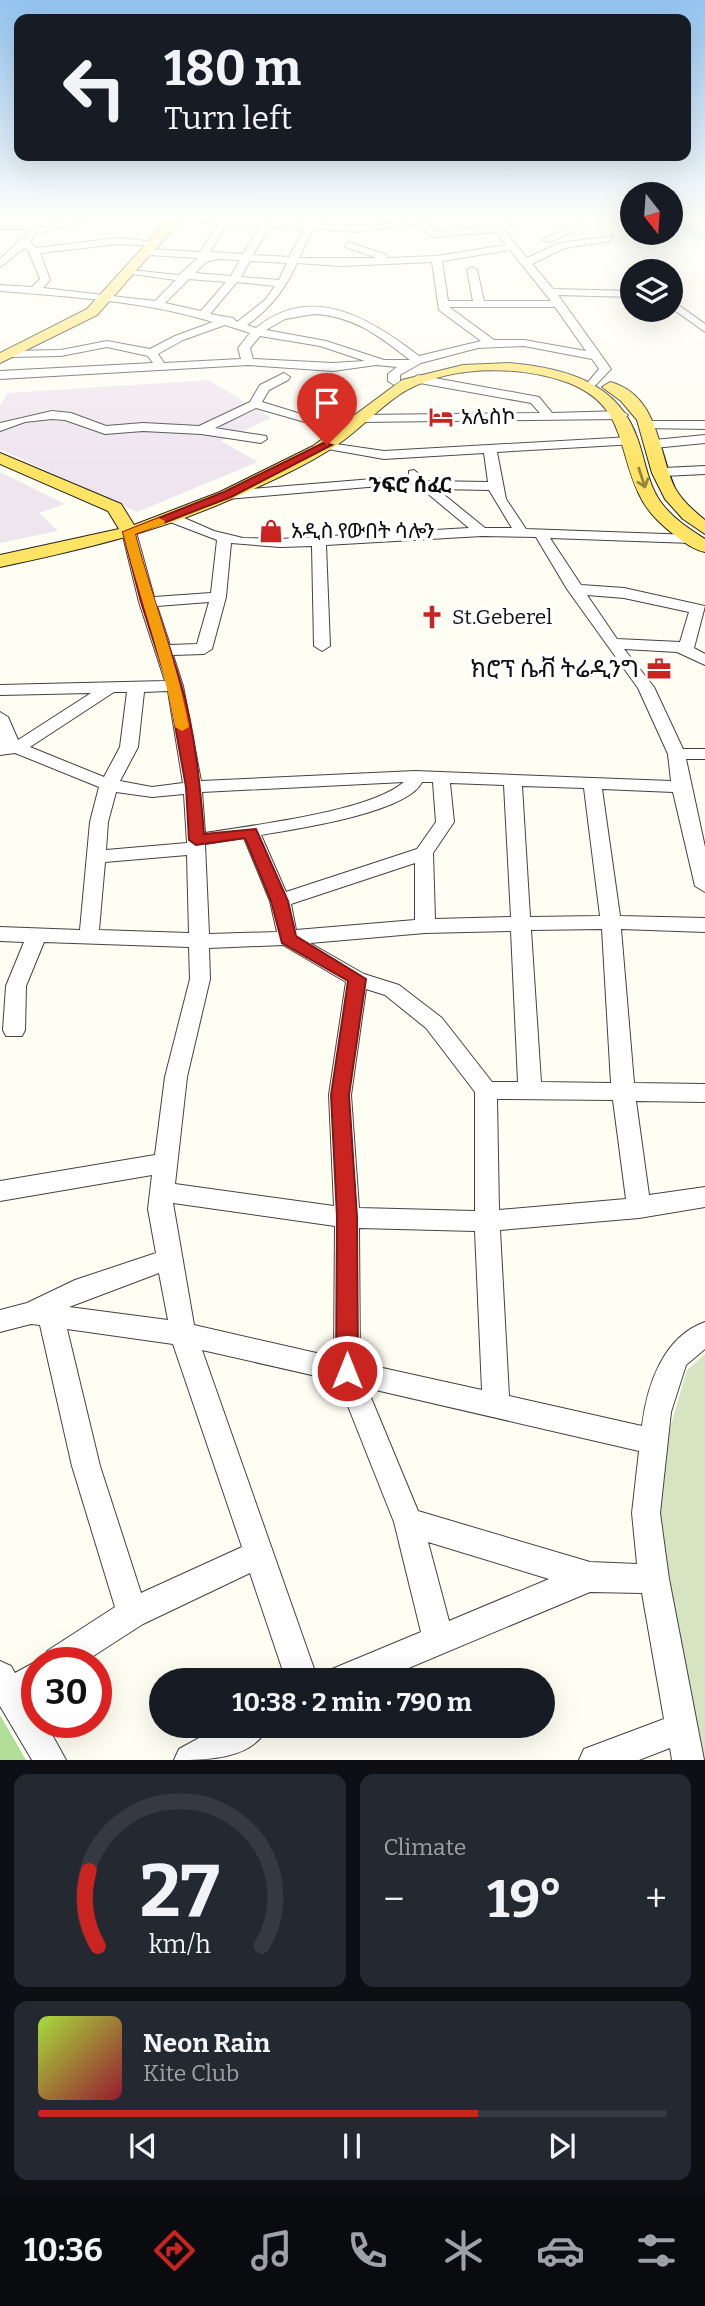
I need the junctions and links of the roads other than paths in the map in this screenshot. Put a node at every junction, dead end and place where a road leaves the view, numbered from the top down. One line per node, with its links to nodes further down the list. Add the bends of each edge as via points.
1 (103, 302): 17 (main road, via 85,317)
2 (144, 302): 5 (street)
3 (216, 302): 9 (street)
4 (269, 302): 11 (street)
5 (157, 304): 9 (street)
6 (443, 304): 7 (street); 15 (street, via 444,310)
7 (479, 304): 8 (street)
8 (560, 304): 22 (street)
9 (208, 311): 11 (street); 12 (street)
10 (683, 312): 13 (street)
11 (260, 313): 12 (street)
12 (234, 323): 14 (street); 16 (street, via 179,338)
13 (705, 329)
14 (258, 332): 18 (street, via 244,348); 19 (street, via 284,314 330,313 362,321); 20 (street, via 322,343)
15 (491, 343): 19 (street, via 448,349); 22 (street, via 524,343)
16 (152, 353): 17 (street, via 107,344 61,354); 21 (street)
17 (5, 357)
18 (248, 362): 20 (street, via 333,367); 21 (street)
19 (413, 362): 20 (street); 26 (street, via 394,374)
20 (383, 363)
21 (160, 365): 23 (street)
22 (593, 373): 25 (main road, via 490,369); 26 (main road, via 509,363 471,364 431,369); 28 (main road); 32 (main road, via 620,392)
23 (0, 375)
24 (284, 377): 27 (street, via 264,388)
25 (418, 379): 30 (street, via 535,400); 31 (main road, via 395,388)
26 (394, 381): 35 (main road)
27 (255, 404): 29 (street); 36 (street)
28 (622, 415): 30 (street); 40 (main road)
29 (287, 416): 35 (street); 37 (street)
30 (549, 417): 31 (street)
31 (363, 419): 42 (main road)
32 (649, 425): 33 (street); 41 (main road)
33 (705, 425)
34 (0, 427): 36 (street, via 52,415 105,430)
35 (336, 429): 52 (main road)
36 (201, 430): 37 (street)
37 (246, 435): 38 (street)
38 (261, 439)
39 (705, 439): 41 (street)
40 (631, 441): 43 (street); 59 (main road, one-way to 59, via 651,501 671,523)
41 (654, 444): 47 (main road)
42 (327, 445): 44 (street); 50 (main road)
43 (490, 449): 44 (street); 49 (street)
44 (384, 455): 48 (street)
45 (0, 458): 51 (main road)
46 (705, 470): 47 (street)
47 (663, 472): 59 (main road, via 674,499)
48 (422, 482): 49 (street); 50 (street); 55 (street)
49 (495, 486): 56 (street)
50 (228, 495): 52 (main road)
51 (115, 508): 52 (main road); 53 (main road); 54 (main road)
52 (171, 513): 53 (main road); 58 (street)
53 (127, 528): 54 (main road); 62 (main road); 65 (street)
54 (88, 532): 61 (main road)
55 (482, 532): 56 (street); 60 (street)
56 (522, 533): 57 (street)
57 (540, 533): 59 (street); 63 (street)
58 (224, 538): 60 (street); 64 (street)
59 (701, 538)
60 (319, 541): 68 (street)
61 (0, 551)
62 (0, 561)
63 (574, 589): 66 (street, via 624,593); 67 (street)
64 (218, 597): 65 (street); 70 (street, via 204,649)
65 (147, 602): 70 (street)
66 (701, 610): 69 (street)
67 (612, 644): 69 (street); 78 (street, via 646,687)
68 (323, 646)
69 (685, 648): 71 (street)
70 (165, 650): 72 (street)
71 (705, 660)
72 (175, 686): 73 (street); 85 (street)
73 (136, 689): 75 (street); 84 (street, via 129,747)
74 (0, 690): 75 (street)
75 (107, 690): 77 (street)
76 (0, 717): 77 (street)
77 (10, 749): 84 (street)
78 (677, 754): 79 (street); 86 (street)
79 (705, 754)
80 (415, 776): 81 (street); 85 (street); 87 (street, via 412,786 393,797)
81 (441, 777): 82 (street); 89 (street, via 445,822)
82 (513, 781): 83 (street); 94 (street)
83 (592, 783): 86 (street); 93 (street)
84 (109, 785): 85 (street, via 152,792); 90 (street)
85 (193, 787): 88 (street)
86 (681, 787): 91 (street)
87 (251, 833): 88 (street); 92 (street)
88 (197, 844): 90 (street); 102 (street)
89 (424, 853): 92 (street); 96 (street)
90 (95, 857): 100 (street)
91 (705, 886)
92 (279, 901): 101 (street)
93 (611, 922): 94 (street); 95 (street); 108 (street)
94 (522, 923): 96 (street); 106 (street)
95 (705, 925)
96 (425, 926): 99 (street)
97 (38, 933): 98 (street); 100 (street); 105 (street, via 16,986)
98 (0, 934)
99 (335, 935): 101 (street); 103 (street)
100 (89, 936): 102 (street)
101 (288, 939): 102 (street); 103 (street)
102 (201, 943): 110 (street, via 200,979 176,1077)
103 (330, 966): 104 (street)
104 (357, 979): 107 (street, via 392,990 424,1015); 115 (street, via 340,1095)
105 (14, 1030)
106 (530, 1089): 107 (street); 108 (street)
107 (486, 1090): 116 (street)
108 (623, 1091): 109 (street); 114 (street)
109 (705, 1093)
110 (165, 1163): 111 (street); 112 (street)
111 (0, 1191)
112 (161, 1192): 115 (street); 117 (street)
113 (705, 1197): 114 (street)
114 (639, 1208): 116 (street)
115 (347, 1217): 116 (street); 122 (street)
116 (487, 1221): 123 (street)
117 (169, 1259): 118 (street, via 84,1288); 120 (street)
118 (41, 1315): 119 (street); 120 (street); 129 (street)
119 (0, 1321)
120 (183, 1334): 122 (street); 126 (street)
121 (705, 1334): 124 (street, via 675,1358 657,1412)
122 (347, 1371): 123 (street); 125 (street)
123 (496, 1406): 124 (street)
124 (654, 1442): 128 (street, via 646,1513)
125 (408, 1522): 127 (street); 130 (street)
126 (259, 1554): 129 (street); 132 (street)
127 (590, 1577): 128 (street); 130 (street)
128 (654, 1579): 135 (street)
129 (132, 1613): 131 (street)
130 (439, 1641): 133 (street)
131 (81, 1647)
132 (298, 1668)
133 (373, 1668)
134 (16, 1683): 137 (street)
135 (682, 1728): 139 (street); 140 (street)
136 (229, 1738): 138 (street)
137 (50, 1760)
138 (190, 1760)
139 (595, 1760)
140 (688, 1760)

